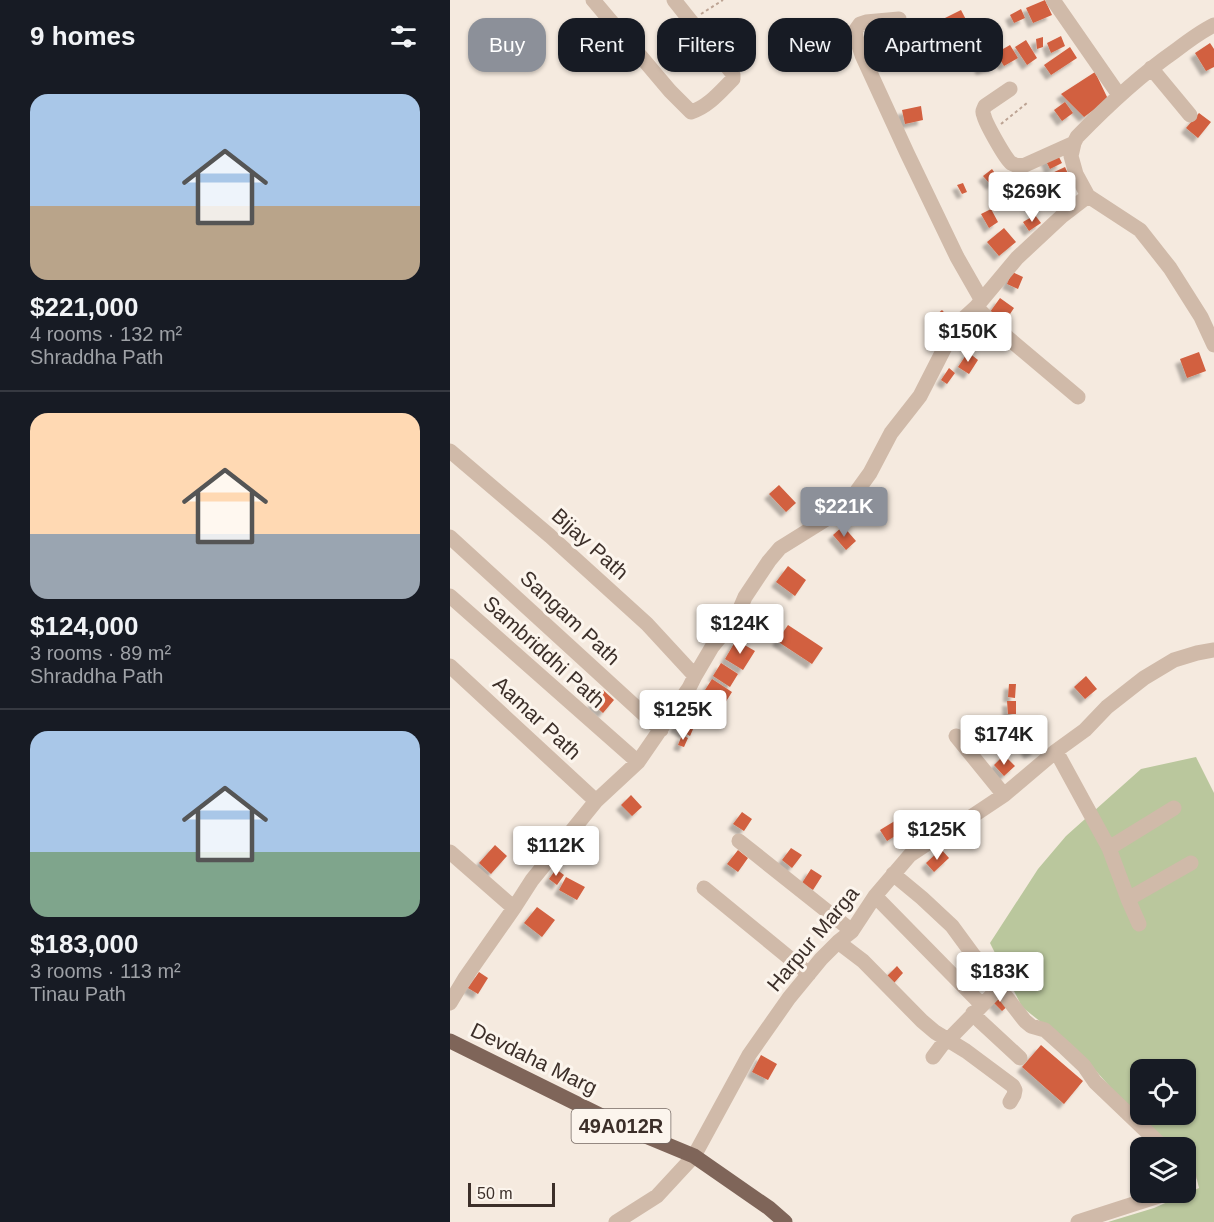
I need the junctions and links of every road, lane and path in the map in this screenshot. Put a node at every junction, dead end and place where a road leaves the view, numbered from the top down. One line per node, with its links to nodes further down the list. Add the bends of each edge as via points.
1 (593, 0): 11 (street, via 692,112 719,93 734,77)
2 (674, 0): 5 (street)
3 (723, 0): 6 (path)
4 (1053, 0): 14 (street)
5 (689, 18)
6 (696, 18)
7 (864, 23): 9 (street, via 855,31)
8 (1214, 25): 10 (street)
9 (864, 59)
10 (1151, 68): 14 (street); 16 (street)
11 (731, 72)
12 (870, 72): 20 (street)
13 (1010, 89): 17 (street, via 985,106 984,116)
14 (1119, 95): 18 (street)
15 (1028, 103): 17 (path)
16 (1190, 114)
17 (992, 132): 18 (street, via 1008,160 1019,166)
18 (1074, 143): 19 (street, via 1071,156)
19 (1088, 196): 20 (street, via 1017,258); 21 (street, via 1140,230 1170,268)
20 (978, 303): 22 (street, via 1008,338); 28 (street, via 945,347 920,396 891,433 857,491 833,515 780,548 768,561 736,618)
21 (1214, 345)
22 (1077, 397)
23 (450, 452): 28 (street, Bijay Path, via 647,624)
24 (450, 537): 29 (street, Sangam Path)
25 (450, 596): 32 (street, Sambriddhi Path)
26 (1214, 650): 31 (street, Harpur Marga, via 1174,660 1144,678)
27 (450, 666): 34 (street, Aamar Path)
28 (694, 676): 29 (street)
29 (661, 730): 32 (street)
30 (956, 736): 33 (street)
31 (1056, 751): 33 (street, Harpur Marga); 37 (street)
32 (638, 762): 34 (street)
33 (1004, 795): 40 (street, Harpur Marga, via 910,855)
34 (596, 801): 44 (street)
35 (1174, 808): 37 (street)
36 (739, 841): 46 (street)
37 (1109, 848): 43 (street)
38 (450, 852): 44 (street)
39 (1191, 863): 43 (street)
40 (893, 874): 42 (street, Harpur Marga); 49 (street, via 952,926)
41 (704, 888): 48 (street)
42 (875, 896): 46 (street, Harpur Marga); 51 (street)
43 (1128, 899): 45 (street)
44 (514, 908): 50 (street)
45 (1139, 924)
46 (852, 931): 47 (street, Harpur Marga)
47 (838, 942): 48 (street, Harpur Marga); 52 (street, via 863,961 921,1021)
48 (809, 974): 58 (street, Harpur Marga, via 749,1055)
49 (999, 987): 51 (street); 57 (street, via 1025,1021 1045,1030 1065,1048)
50 (450, 1003)
51 (977, 1008): 52 (street); 55 (street, via 980,1021)
52 (947, 1039): 54 (street); 56 (street, via 1013,1086)
53 (450, 1041): 58 (main road, Devdaha Marg / 49A012R, via 624,1127)
54 (933, 1057)
55 (1020, 1058)
56 (1010, 1102)
57 (1152, 1137)
58 (694, 1156): 60 (street, Harpur Marga, via 657,1196); 61 (main road, Devdaha Marg / 49A012R)
59 (1137, 1203): 62 (street)
60 (616, 1222)
61 (785, 1222)
62 (1078, 1222)

